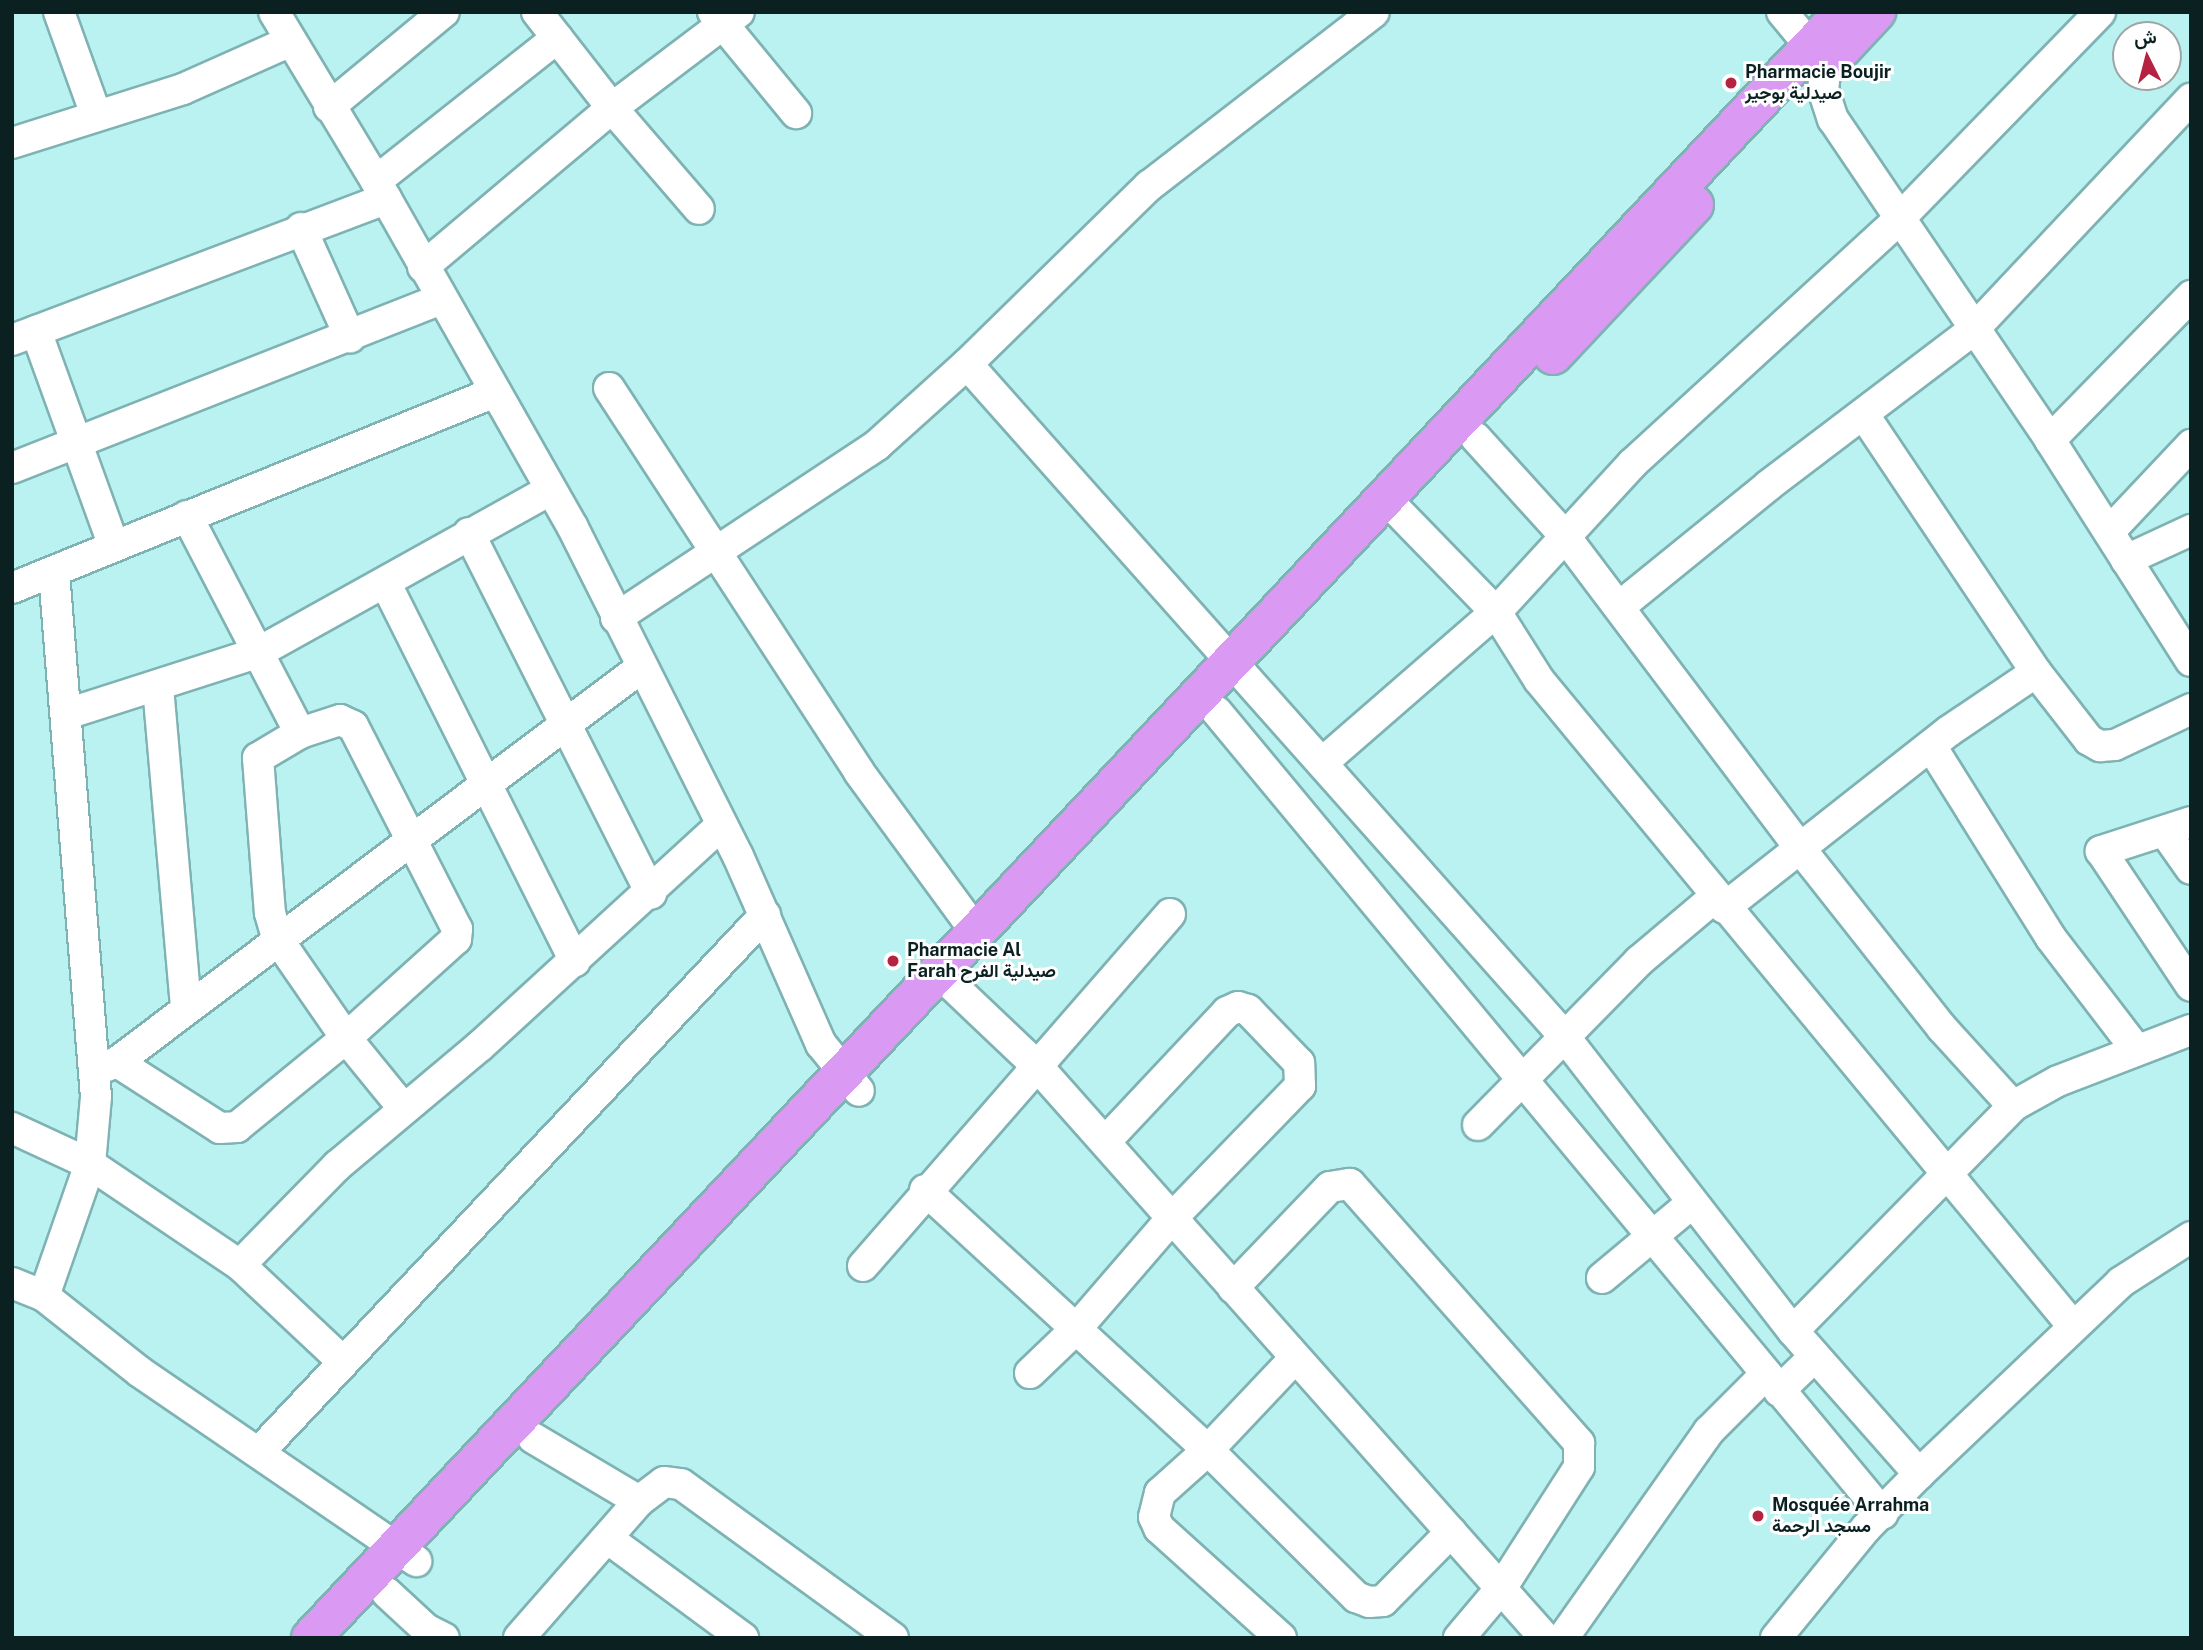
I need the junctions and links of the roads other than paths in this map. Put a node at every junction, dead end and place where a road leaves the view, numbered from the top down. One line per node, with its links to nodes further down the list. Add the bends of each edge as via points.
1 (59, 12): 18 (street)
2 (274, 12): 12 (street)
3 (537, 12): 11 (street)
4 (1374, 12): 30 (street, via 1149,186)
5 (1782, 12): 13 (street)
6 (1843, 12): 13 (highway)
7 (1876, 12): 13 (highway)
8 (2099, 12): 22 (street)
9 (724, 16): 16 (street); 17 (street)
10 (426, 18): 15 (street)
11 (557, 38): 16 (street); 20 (street)
12 (291, 41): 15 (street); 18 (street, via 183,89)
13 (1818, 56): 22 (street, via 1833,119); 34 (highway); 40 (highway)
14 (2191, 99): 27 (street)
15 (330, 107): 20 (street)
16 (612, 108): 21 (street); 24 (street)
17 (796, 113)
18 (96, 115): 19 (street)
19 (12, 144)
20 (381, 190): 23 (street); 24 (street)
21 (699, 209)
22 (1900, 218): 27 (street); 45 (street, via 1696,403)
23 (301, 228): 28 (street); 29 (street)
24 (423, 267): 26 (street)
25 (2191, 296): 35 (street)
26 (442, 299): 29 (street); 32 (street)
27 (1973, 330): 33 (street); 35 (street)
28 (24, 336): 36 (street)
29 (350, 337): 36 (street)
30 (967, 364): 47 (street, via 877,445); 58 (street)
31 (608, 388): 47 (street)
32 (495, 392): 39 (street); 41 (street)
33 (1864, 415): 52 (street); 59 (street)
34 (1476, 438): 40 (highway); 45 (street)
35 (2050, 440): 43 (street)
36 (78, 443): 38 (street); 46 (street)
37 (2191, 444): 43 (street)
38 (12, 468)
39 (550, 490): 44 (street); 54 (street)
40 (1393, 507): 53 (street); 58 (highway)
41 (187, 516): 46 (street); 55 (street)
42 (2191, 530): 48 (street)
43 (2109, 532): 48 (street)
44 (469, 533): 50 (street); 64 (street)
45 (1564, 535): 52 (street); 53 (street)
46 (114, 546): 49 (street)
47 (717, 550): 54 (street); 78 (street, via 859,772)
48 (2126, 560): 56 (street)
49 (54, 573): 51 (street); 63 (street)
50 (386, 584): 55 (street); 68 (street)
51 (12, 588)
52 (1619, 607): 72 (street)
53 (1496, 612): 67 (street); 75 (street, via 1539,680)
54 (616, 618): 57 (street)
55 (257, 653): 60 (street); 65 (street)
56 (2191, 661)
57 (642, 667): 64 (street); 69 (street)
58 (1240, 669): 62 (highway); 67 (street); 78 (highway)
59 (2036, 672): 61 (street, via 2080,731 2100,746 2115,745); 66 (street)
60 (158, 687): 63 (street); 83 (street)
61 (2191, 709)
62 (1217, 712): 81 (highway); 90 (street)
63 (67, 713): 88 (street)
64 (565, 723): 68 (street); 74 (street)
65 (300, 733): 71 (street, via 340,720 353,726); 79 (street, via 258,758 270,913)
66 (1931, 747): 72 (street); 87 (street, via 2051,938)
67 (1322, 763): 85 (street)
68 (487, 782): 71 (street); 80 (street)
69 (721, 825): 74 (street); 77 (street)
70 (2178, 827): 73 (street); 82 (street, via 2101,851)
71 (412, 841): 79 (street); 86 (street, via 457,929 456,939)
72 (1798, 846): 75 (street); 92 (street, via 1942,1028)
73 (2191, 869)
74 (651, 894): 80 (street)
75 (1719, 903): 85 (street, via 1639,961); 98 (street)
76 (1170, 914): 89 (street)
77 (765, 915): 91 (street, via 821,1044); 115 (street)
78 (976, 932): 81 (highway)
79 (277, 938): 83 (street); 86 (street)
80 (575, 961): 93 (street)
81 (947, 981): 89 (street); 91 (highway)
82 (2191, 986)
83 (186, 1007): 88 (street)
84 (2191, 1030): 87 (street)
85 (1564, 1036): 90 (street); 100 (street)
86 (346, 1038): 88 (street, via 253,1116 228,1129); 93 (street)
87 (2136, 1049): 92 (street)
88 (106, 1066): 97 (street)
89 (1038, 1067): 96 (street); 99 (street)
90 (1520, 1081): 94 (street); 102 (street)
91 (850, 1083): 118 (highway); 126 (highway)
92 (2013, 1105): 98 (street)
93 (402, 1108): 104 (street, via 338,1165)
94 (1478, 1125)
95 (12, 1128): 97 (street)
96 (1105, 1142): 101 (street); 101 (street, via 1227,1012 1238,1007 1248,1010 1299,1063 1300,1086)
97 (90, 1164): 104 (street); 109 (street)
98 (1944, 1174): 110 (street); 112 (street)
99 (925, 1190): 105 (street); 111 (street)
100 (1692, 1203): 102 (street); 112 (street)
101 (1172, 1219): 108 (street); 111 (street)
102 (1650, 1237): 106 (street); 117 (street)
103 (2191, 1237): 110 (street, via 2121,1282)
104 (240, 1265): 115 (street)
105 (863, 1266)
106 (1602, 1278)
107 (12, 1283): 109 (street)
108 (1233, 1288): 114 (street); 127 (street, via 1330,1187 1350,1184 1578,1443 1579,1467)
109 (44, 1296): 120 (street, via 140,1373)
110 (2072, 1325): 121 (street)
111 (1077, 1328): 116 (street); 119 (street)
112 (1793, 1331): 113 (street)
113 (1815, 1356): 117 (street); 121 (street)
114 (1294, 1359): 119 (street); 124 (street)
115 (341, 1360): 120 (street)
116 (1030, 1373)
117 (1772, 1383): 123 (street); 138 (street, via 1709,1431)
118 (533, 1438): 122 (street); 126 (highway)
119 (1208, 1450): 124 (street, via 1356,1597 1369,1602 1383,1601); 135 (street, via 1160,1493 1154,1517 1159,1528)
120 (259, 1452): 126 (street)
121 (1919, 1474): 123 (street)
122 (639, 1502): 125 (street); 134 (street, via 664,1482 681,1484)
123 (1883, 1514): 139 (street, via 1866,1528)
124 (1451, 1532): 127 (street)
125 (607, 1538): 132 (street); 133 (street)
126 (407, 1553): 128 (highway); 129 (highway)
127 (1503, 1587): 136 (street); 137 (street)
128 (387, 1593): 130 (highway); 131 (street, via 426,1629)
129 (311, 1638)
130 (344, 1638)
131 (444, 1638)
132 (519, 1638)
133 (743, 1638)
134 (893, 1638)
135 (1281, 1638)
136 (1459, 1638)
137 (1545, 1638)
138 (1563, 1638)
139 (1776, 1638)

